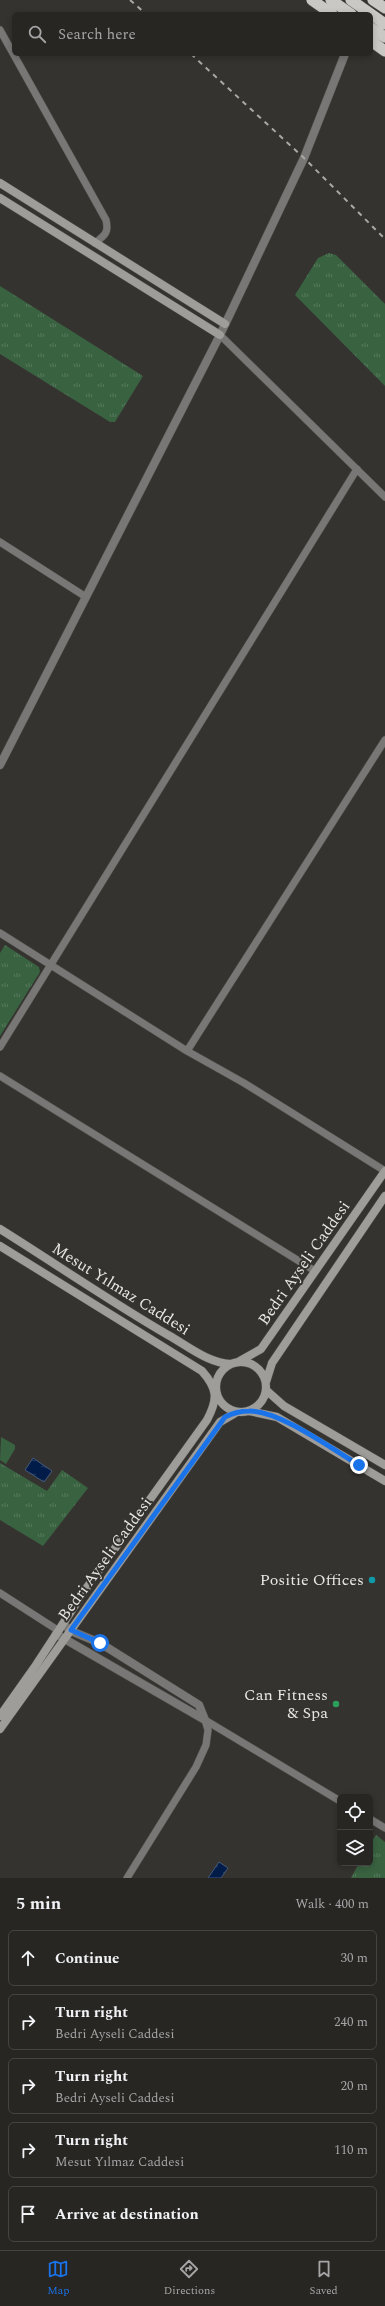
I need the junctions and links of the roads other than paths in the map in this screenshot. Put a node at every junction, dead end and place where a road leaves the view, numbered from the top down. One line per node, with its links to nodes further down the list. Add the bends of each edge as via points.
1 (312, 0): 6 (highway)
2 (331, 0): 7 (highway)
3 (351, 0): 8 (highway)
4 (373, 0): 5 (highway)
5 (385, 8)
6 (329, 12)
7 (348, 12)
8 (368, 12)
9 (373, 16): 10 (highway)
10 (385, 24)
11 (373, 29): 13 (highway)
12 (0, 30): 16 (street)
13 (385, 37)
14 (373, 42): 15 (highway)
15 (385, 51)
16 (12, 52)
17 (15, 56): 21 (street, via 106,220 106,234)
18 (344, 56): 22 (street, via 304,158)
19 (0, 183): 21 (main road)
20 (0, 198): 23 (main road)
21 (94, 243): 22 (main road)
22 (225, 324): 23 (street)
23 (220, 335): 24 (street); 27 (street)
24 (357, 469): 25 (street); 31 (street)
25 (385, 497)
26 (0, 542): 27 (street)
27 (86, 597): 29 (street)
28 (385, 740): 33 (street)
29 (0, 765)
30 (0, 933): 31 (street)
31 (52, 964): 32 (street); 33 (street)
32 (0, 1047)
33 (187, 1051): 35 (street, via 244,1082)
34 (0, 1076): 39 (street)
35 (385, 1171): 39 (main road, Bedri Ayseli Caddesi)
36 (385, 1196): 41 (main road, Bedri Ayseli Caddesi, via 272,1363)
37 (0, 1229): 40 (main road, Mesut Yılmaz Caddesi, via 160,1330 219,1363)
38 (0, 1246): 42 (main road, Mesut Yılmaz Caddesi, via 202,1371)
39 (315, 1271): 40 (main road, Bedri Ayseli Caddesi, via 261,1349)
40 (235, 1363): 41 (main road, via 246,1362 259,1369); 42 (main road, via 220,1374)
41 (266, 1386): 43 (main road, via 260,1403); 45 (main road, via 284,1406)
42 (216, 1392): 44 (main road, via 226,1407); 48 (main road, Bedri Ayseli Caddesi, via 214,1406 207,1420)
43 (249, 1411): 44 (main road); 46 (main road, via 277,1417)
44 (237, 1412): 49 (main road, Bedri Ayseli Caddesi, via 220,1422)
45 (385, 1465)
46 (385, 1481)
47 (0, 1593): 48 (street)
48 (59, 1630): 49 (street); 50 (street); 51 (main road, Bedri Ayseli Caddesi)
49 (71, 1630): 50 (main road, Bedri Ayseli Caddesi); 52 (street, via 100,1643 199,1705)
50 (65, 1639): 52 (street); 53 (main road, Bedri Ayseli Caddesi)
51 (0, 1716)
52 (205, 1720): 54 (street); 57 (street, via 208,1730 206,1745 196,1767)
53 (0, 1729)
54 (337, 1799)
55 (373, 1821): 56 (street)
56 (385, 1828)
57 (127, 1878)

